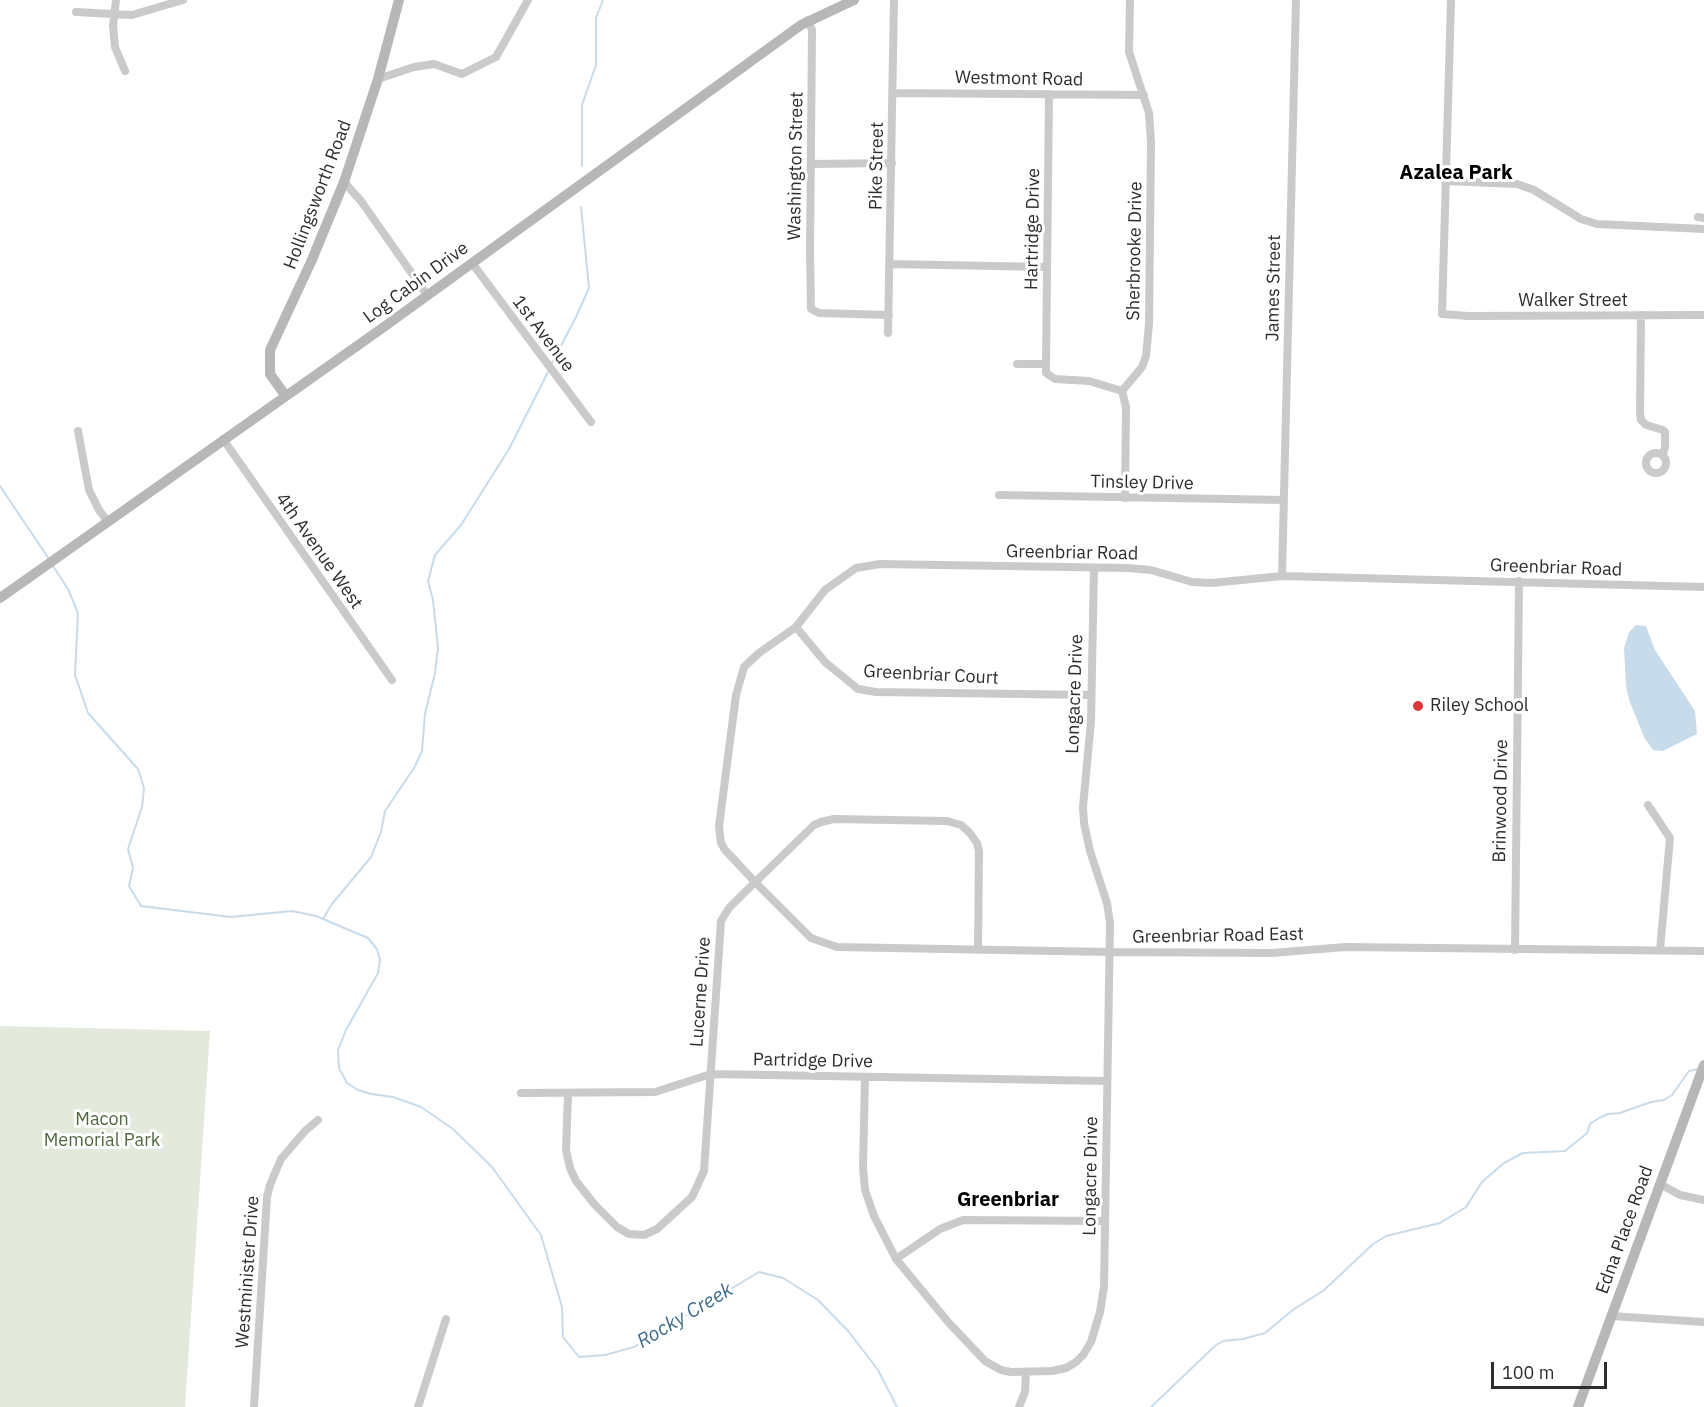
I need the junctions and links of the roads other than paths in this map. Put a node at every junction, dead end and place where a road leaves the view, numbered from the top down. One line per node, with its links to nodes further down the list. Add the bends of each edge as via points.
1 (116, 0): 11 (street)
2 (183, 0): 11 (street, via 142,13)
3 (399, 0): 14 (street, Hollingsworth Road)
4 (528, 0): 14 (street, via 496,57 462,74 434,64)
5 (854, 0): 12 (street, Log Cabin Drive)
6 (894, 0): 15 (street, Pike Street)
7 (1130, 0): 17 (street, Sherbrooke Drive, via 1129,52)
8 (1296, 0): 41 (street, James Street)
9 (1451, 0): 20 (street)
10 (76, 12): 11 (street)
11 (114, 15): 13 (street, via 115,47)
12 (808, 20): 19 (street, Washington Street, via 812,30); 23 (street, Log Cabin Drive)
13 (125, 71)
14 (378, 79): 21 (street, Hollingsworth Road)
15 (893, 93): 16 (street, Westmont Road); 18 (street, Pike Street)
16 (1049, 94): 17 (street, Westmont Road); 25 (street, Hartridge Drive)
17 (1144, 95): 33 (street, Sherbrooke Drive, via 1151,142 1149,341 1142,367)
18 (892, 163): 19 (street); 24 (street, Pike Street)
19 (812, 164): 27 (street, Washington Street, via 810,306 814,312)
20 (1445, 181): 22 (street, via 1517,184 1597,224); 28 (street, Walker Street, via 1442,314)
21 (344, 182): 26 (street); 34 (street, Hollingsworth Road, via 270,350 270,374)
22 (1701, 228)
23 (472, 263): 26 (street, Log Cabin Drive); 35 (street, 1st Avenue)
24 (890, 264): 25 (street); 27 (street, Pike Street)
25 (1047, 267): 32 (street, Hartridge Drive)
26 (428, 295): 34 (street, Log Cabin Drive)
27 (889, 315): 30 (street, Pike Street)
28 (1641, 315): 29 (street, Walker Street); 38 (street, via 1641,420 1665,432)
29 (1704, 315)
30 (888, 333)
31 (1017, 364): 32 (street)
32 (1046, 364): 33 (street, via 1046,373 1055,379 1089,381)
33 (1122, 391): 40 (street, via 1126,407)
34 (285, 395): 37 (street, Log Cabin Drive)
35 (591, 423)
36 (78, 431): 42 (street, via 88,490)
37 (223, 439): 42 (street, Log Cabin Drive); 49 (street, 4th Avenue West)
38 (1663, 454)
39 (999, 495): 40 (street, Tinsley Drive)
40 (1125, 498): 41 (street, Tinsley Drive)
41 (1284, 500): 44 (street, James Street)
42 (108, 522): 47 (street, Log Cabin Drive)
43 (1094, 568): 44 (street, Greenbriar Road, via 1151,570 1192,582 1212,583); 48 (street, Greenbriar Road, via 880,564 856,568 825,590); 50 (street, Longacre Drive)
44 (1282, 576): 45 (street, Greenbriar Road)
45 (1519, 581): 46 (street, Greenbriar Road); 54 (street, Brinwood Drive)
46 (1704, 587)
47 (0, 598)
48 (796, 627): 50 (street, Greenbriar Court, via 825,663 858,689); 52 (street, Greenbriar Road, via 744,668 736,695 719,836 725,850)
49 (392, 680)
50 (1091, 695): 57 (street, Longacre Drive, via 1084,823 1110,911)
51 (1648, 805): 55 (street, via 1670,838)
52 (756, 883): 53 (street, Greenbriar Road East, via 811,938 823,943); 53 (street, Lucerne Drive, via 821,822 954,822 969,832 979,851); 59 (street, Lucerne Drive, via 721,921)
53 (978, 950): 57 (street, Greenbriar Road East)
54 (1515, 950): 55 (street, Greenbriar Road East); 57 (street, Greenbriar Road East, via 1345,947 1272,953)
55 (1660, 950): 56 (street, Greenbriar Road East)
56 (1704, 951)
57 (1110, 952): 61 (street, Longacre Drive)
58 (1704, 1065): 65 (street, Edna Place Road)
59 (711, 1074): 60 (street, Partridge Drive); 63 (street, Partridge Drive, via 655,1092); 63 (street, Lucerne Drive, via 704,1171 698,1188 672,1216 644,1235 629,1234 617,1227 576,1181 566,1150)
60 (865, 1077): 61 (street, Partridge Drive); 68 (street, Longacre Drive, via 865,1190)
61 (1107, 1081): 67 (street, Longacre Drive)
62 (521, 1094): 63 (street, Partridge Drive)
63 (568, 1094)
64 (318, 1120): 73 (street, Westminister Drive, via 281,1159 267,1197)
65 (1660, 1184): 66 (street, via 1680,1195); 69 (street, Edna Place Road)
66 (1704, 1200)
67 (1105, 1221): 68 (street, via 963,1220 940,1229); 72 (street, Longacre Drive, via 1104,1287 1089,1347 1066,1368)
68 (896, 1259): 72 (street, Longacre Drive, via 985,1361 1001,1370)
69 (1611, 1316): 71 (street); 76 (street, Edna Place Road)
70 (446, 1319): 74 (street)
71 (1704, 1322)
72 (1026, 1372): 75 (street)
73 (254, 1407)
74 (418, 1407)
75 (1019, 1407)
76 (1578, 1407)

